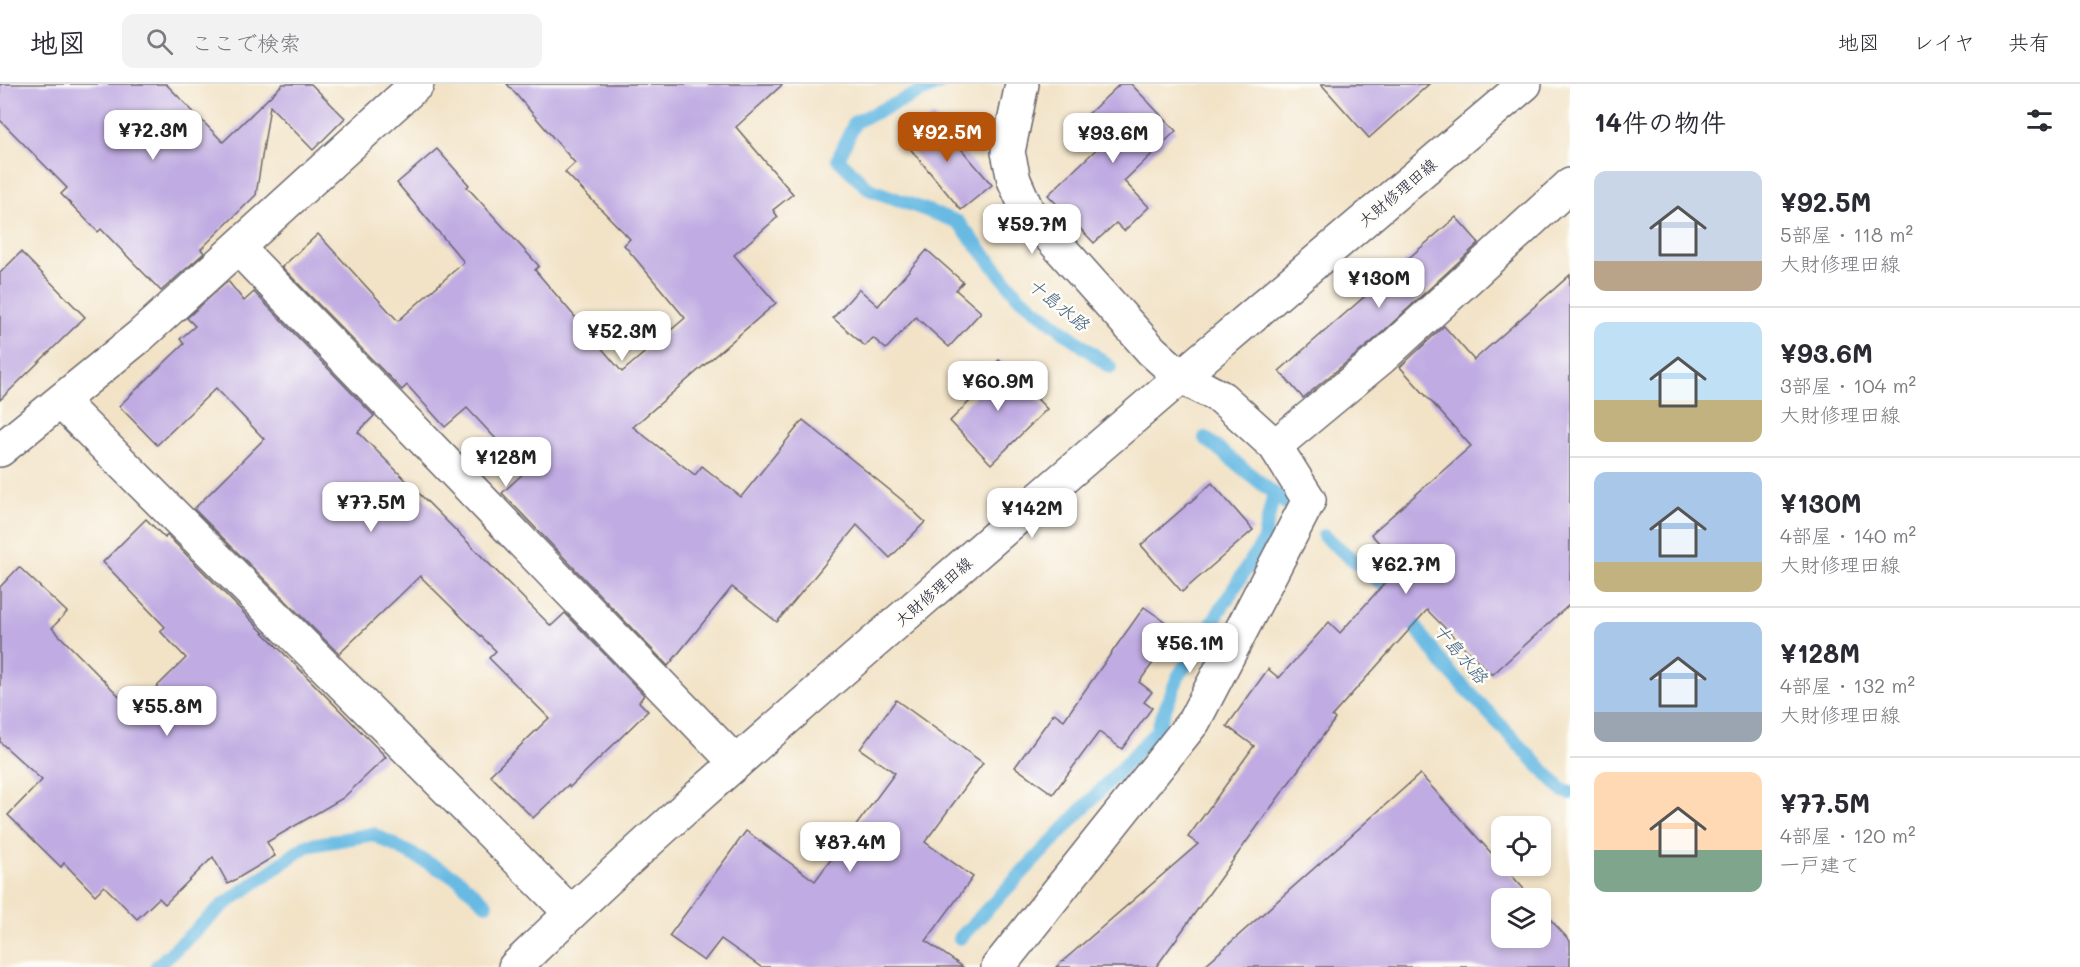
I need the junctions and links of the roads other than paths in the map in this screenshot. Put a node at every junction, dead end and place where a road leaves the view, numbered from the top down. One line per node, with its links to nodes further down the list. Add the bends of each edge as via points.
1 (417, 84): 5 (street)
2 (1022, 84): 6 (street, via 1008,152 1014,180 1028,212 1152,351)
3 (1525, 84): 6 (street, 大財修理田線)
4 (1570, 185): 8 (street, via 1380,359)
5 (239, 249): 7 (street); 10 (street)
6 (1180, 376): 8 (street, via 1222,398); 10 (street, 大財修理田線)
7 (61, 402): 9 (street); 11 (street)
8 (1275, 446): 13 (street, via 1309,500 1194,721)
9 (0, 450)
10 (736, 763): 11 (street, 大財修理田線)
11 (571, 913): 12 (street, 大財修理田線)
12 (515, 967)
13 (998, 967)

